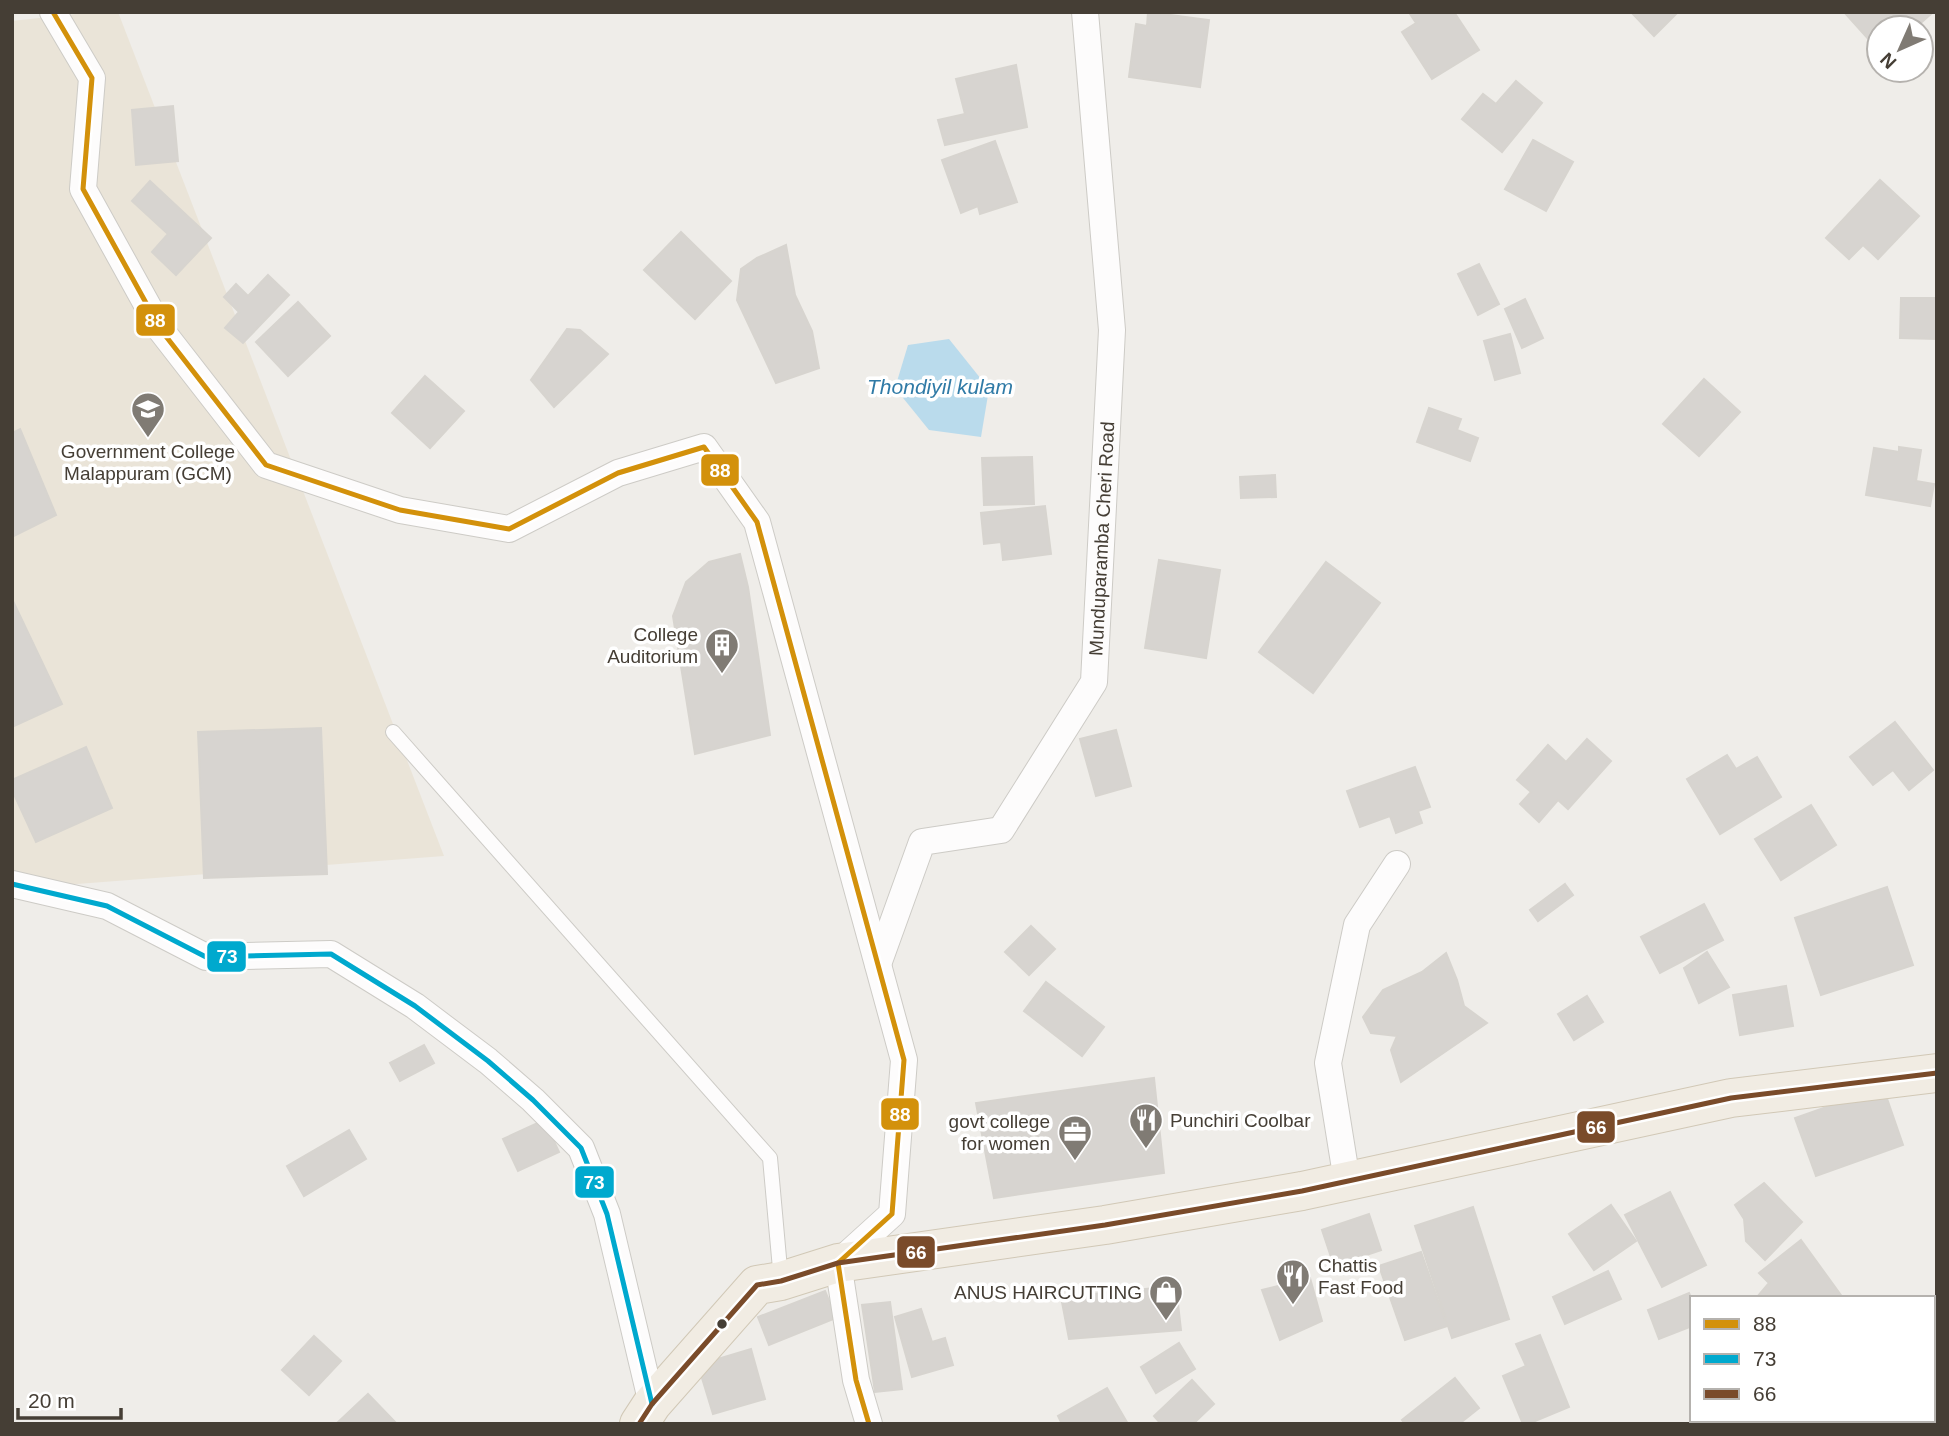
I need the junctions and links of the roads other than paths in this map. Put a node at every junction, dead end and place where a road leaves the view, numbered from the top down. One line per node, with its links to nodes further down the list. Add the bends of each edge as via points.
1 (53, 12): 6 (street, via 92,78 83,189 161,330 266,465 400,510 509,529 618,472 704,447 757,522)
2 (1085, 12): 6 (street, Munduparamba Cheri Road, via 1112,331 1094,682 1000,830 922,842)
3 (393, 732): 10 (lane, via 769,1158)
4 (1397, 864): 8 (street, via 1357,925 1328,1063)
5 (12, 884): 11 (street, via 107,906 206,957 331,954 415,1006 488,1061 581,1148 607,1214)
6 (878, 964): 9 (street, via 904,1060 892,1214)
7 (1937, 1073): 8 (main road, via 1731,1098)
8 (1347, 1181): 9 (main road, via 1105,1225)
9 (838, 1263): 10 (main road); 12 (street, via 856,1380)
10 (781, 1281): 11 (main road, via 757,1285)
11 (643, 1418)
12 (869, 1424)

